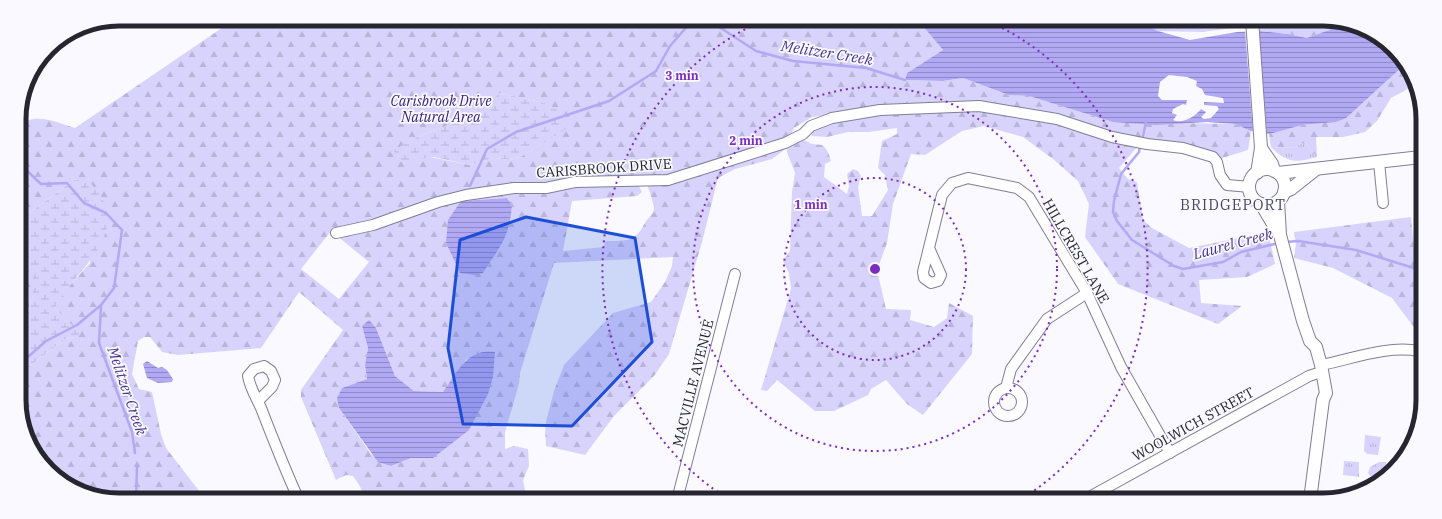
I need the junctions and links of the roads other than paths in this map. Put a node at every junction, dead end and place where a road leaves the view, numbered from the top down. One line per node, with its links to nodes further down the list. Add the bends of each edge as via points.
1 (1253, 26): 2 (main road)
2 (1261, 143): 6 (main road); 7 (main road)
3 (1416, 158): 4 (main road)
4 (1379, 162): 5 (main road); 10 (street)
5 (1315, 170): 6 (main road); 9 (main road)
6 (1276, 172): 7 (main road, via 1265,170); 9 (main road, via 1285,184)
7 (1257, 173): 8 (main road)
8 (1250, 187): 11 (main road, via 1253,197); 12 (street, CARISBROOK DRIVE, via 1227,185 1220,175 1217,162 1212,157 1183,148 1112,137 1057,119 985,107 880,110 832,118 811,126 803,134 785,143 668,180 575,182 546,188 514,188 466,195 373,225)
9 (1281, 197): 11 (main road, via 1270,205); 13 (main road)
10 (1383, 203)
11 (1261, 204): 13 (main road)
12 (336, 233)
13 (1280, 235): 18 (main road, via 1310,341 1309,350)
14 (929, 248): 16 (street, HILLCREST LANE, via 942,195 952,183 968,178 1017,188 1029,197)
15 (735, 274): 23 (street, MACVILLE AVENUE)
16 (1087, 293): 19 (street, via 1047,319 1011,369); 21 (street, HILLCREST LANE, via 1122,367)
17 (1416, 351): 18 (street, WOOLWICH STREET, via 1384,351)
18 (1318, 370): 21 (street, WOOLWICH STREET); 25 (main road, via 1326,393)
19 (1006, 388)
20 (258, 401): 22 (street)
21 (1170, 453): 24 (street, WOOLWICH STREET)
22 (296, 493)
23 (679, 493)
24 (1097, 493)
25 (1311, 493)

